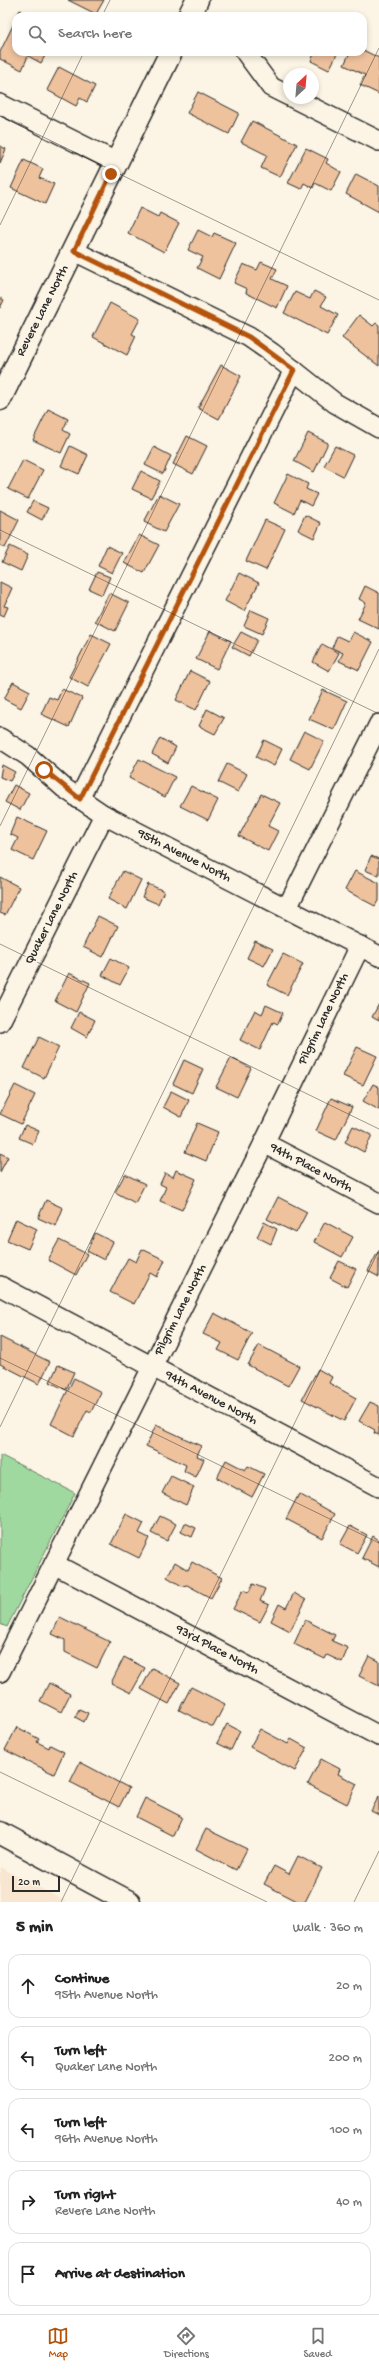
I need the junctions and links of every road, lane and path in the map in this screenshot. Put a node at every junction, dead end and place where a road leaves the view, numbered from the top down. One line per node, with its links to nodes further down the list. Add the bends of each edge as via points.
1 (197, 0): 2 (street)
2 (191, 12)
3 (169, 56): 9 (street, Revere Lane North)
4 (248, 56): 5 (street, via 271,87)
5 (283, 93)
6 (0, 104): 9 (street)
7 (305, 104): 8 (street)
8 (379, 141)
9 (116, 162): 10 (street, Revere Lane North)
10 (74, 251): 11 (street, via 249,337); 12 (street, Revere Lane North)
11 (294, 370): 14 (street, via 336,403); 17 (street)
12 (6, 372): 13 (street, Revere Lane North)
13 (0, 399)
14 (379, 428)
15 (379, 724): 19 (street)
16 (0, 738): 17 (street, 95th Avenue North, via 28,756)
17 (80, 799): 18 (street, 95th Avenue North)
18 (104, 815): 19 (street, 95th Avenue North); 22 (street, Quaker Lane North)
19 (287, 908): 20 (street, 95th Avenue North)
20 (360, 946): 21 (street, 95th Avenue North); 23 (street, Pilgrim Lane North)
21 (379, 956)
22 (0, 1022)
23 (264, 1143): 24 (street, 94th Place North); 26 (street, Pilgrim Lane North)
24 (379, 1203)
25 (0, 1286): 26 (street, 94th Avenue North)
26 (152, 1367): 27 (street, 94th Avenue North); 28 (street, Pilgrim Lane North)
27 (379, 1487)
28 (54, 1564): 29 (street, Pilgrim Lane North); 30 (street, 93rd Place North)
29 (0, 1672)
30 (379, 1736)
31 (0, 1833): 32 (street)
32 (129, 1902)

